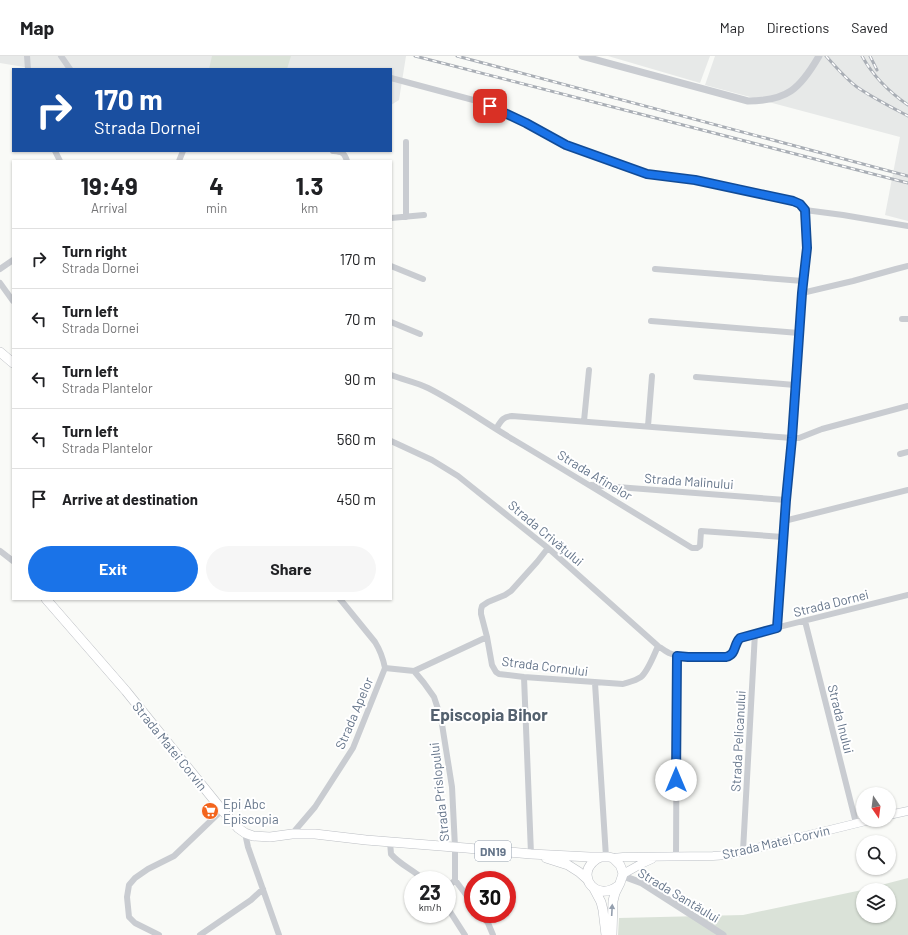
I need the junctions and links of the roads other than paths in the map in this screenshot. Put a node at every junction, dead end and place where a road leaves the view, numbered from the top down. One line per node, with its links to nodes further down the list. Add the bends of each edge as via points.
1 (60, 56): 6 (street)
2 (582, 56): 3 (street, via 748,101 772,99 794,89 805,79)
3 (819, 56)
4 (26, 57): 5 (street)
5 (28, 68)
6 (69, 68)
7 (392, 78): 9 (street, via 477,101 502,111 566,145 647,174 695,180 793,201)
8 (406, 142): 11 (street)
9 (805, 210): 13 (street); 20 (street, via 807,248)
10 (424, 215): 11 (street)
11 (406, 217): 12 (street)
12 (392, 218)
13 (908, 226)
14 (12, 261): 17 (street)
15 (392, 266): 19 (street)
16 (908, 266): 22 (street)
17 (0, 269)
18 (656, 269): 20 (street)
19 (423, 279)
20 (803, 281): 22 (street)
21 (0, 283): 23 (street)
22 (802, 293): 26 (street)
23 (12, 300)
24 (651, 320): 26 (street)
25 (392, 322): 27 (street)
26 (799, 333): 34 (street)
27 (420, 334)
28 (0, 352): 29 (main road)
29 (12, 362)
30 (589, 370): 36 (street)
31 (392, 375): 38 (street, Strada Afinelor, via 429,388)
32 (652, 376): 37 (street)
33 (696, 376): 34 (street)
34 (796, 385): 39 (street)
35 (908, 406): 39 (street)
36 (584, 421): 37 (street); 38 (street, via 507,416)
37 (648, 426): 39 (street)
38 (496, 429): 43 (street, Strada Afinelor)
39 (792, 438): 45 (street)
40 (392, 441): 48 (street, Strada Crivățului, via 432,460 458,476)
41 (908, 452): 42 (street)
42 (900, 454)
43 (590, 485): 45 (street, Strada Malinului); 47 (street, Strada Afinelor, via 692,548 700,546 700,531)
44 (908, 490): 46 (street)
45 (786, 500): 46 (street)
46 (784, 521): 47 (street)
47 (783, 537): 55 (street)
48 (548, 548): 57 (street, Strada Cornului, via 511,591 482,606 481,614); 58 (street, Strada Crivățului)
49 (0, 551): 50 (street)
50 (12, 560)
51 (908, 595): 54 (street, Strada Dornei)
52 (47, 600): 64 (main road, Strada Matei Corvin, via 126,691)
53 (341, 600): 60 (street, Strada Apelor, via 379,648)
54 (805, 621): 55 (street, Strada Dornei); 67 (street, Strada Inului)
55 (777, 628): 56 (street, Strada Dornei)
56 (755, 633): 59 (street, Strada Dornei, via 737,640 731,656); 72 (street, Strada Pelicanului)
57 (487, 636): 61 (street); 62 (street, Strada Cornului, via 492,665 496,672)
58 (658, 646): 59 (street, Strada Crivățului); 63 (street, Strada Cornului, via 642,676 632,682)
59 (677, 656): 75 (street)
60 (385, 668): 61 (street); 69 (street, Strada Apelor, via 353,748 315,807)
61 (414, 671): 71 (street, Strada Prislopului, via 434,697 441,718 452,787)
62 (524, 677): 63 (street, Strada Cornului); 73 (street)
63 (595, 683): 74 (street)
64 (222, 810): 68 (main road, Strada Matei Corvin); 87 (street, via 174,856 148,869 128,885 129,917 135,923)
65 (908, 811): 66 (main road)
66 (896, 814)
67 (856, 823): 72 (main road, Strada Matei Corvin)
68 (245, 833): 69 (main road, Strada Matei Corvin / DN19, via 270,837); 83 (street)
69 (292, 834): 70 (main road, Strada Matei Corvin / DN19)
70 (390, 842): 71 (main road, Strada Matei Corvin / DN19); 77 (street, via 391,854)
71 (455, 847): 73 (main road, Strada Matei Corvin / DN19); 78 (street, Strada Prislopului)
72 (743, 851): 75 (main road, Strada Matei Corvin, via 719,856)
73 (533, 854): 74 (main road, Strada Matei Corvin / DN19); 81 (main road, Strada Matei Corvin / DN19, via 568,865)
74 (607, 857): 76 (main road, Strada Matei Corvin); 79 (main road, via 620,865); 81 (main road, via 593,862 590,866 587,875)
75 (676, 857): 76 (main road, Strada Matei Corvin)
76 (657, 858): 79 (main road, Strada Matei Corvin)
77 (413, 871)
78 (455, 871)
79 (623, 875): 82 (main road); 94 (street, Strada Santăului, via 646,885)
80 (456, 881): 84 (street)
81 (591, 883): 82 (main road, DN19, via 596,890 606,892); 92 (main road, DN19, via 603,910)
82 (618, 886): 93 (main road, one-way to 82, via 613,901)
83 (263, 889): 88 (street); 89 (street)
84 (464, 892)
85 (456, 921): 90 (street)
86 (488, 923): 91 (street)
87 (159, 935)
88 (200, 935)
89 (279, 935)
90 (465, 935)
91 (493, 935)
92 (606, 935)
93 (612, 935)
94 (723, 935)

